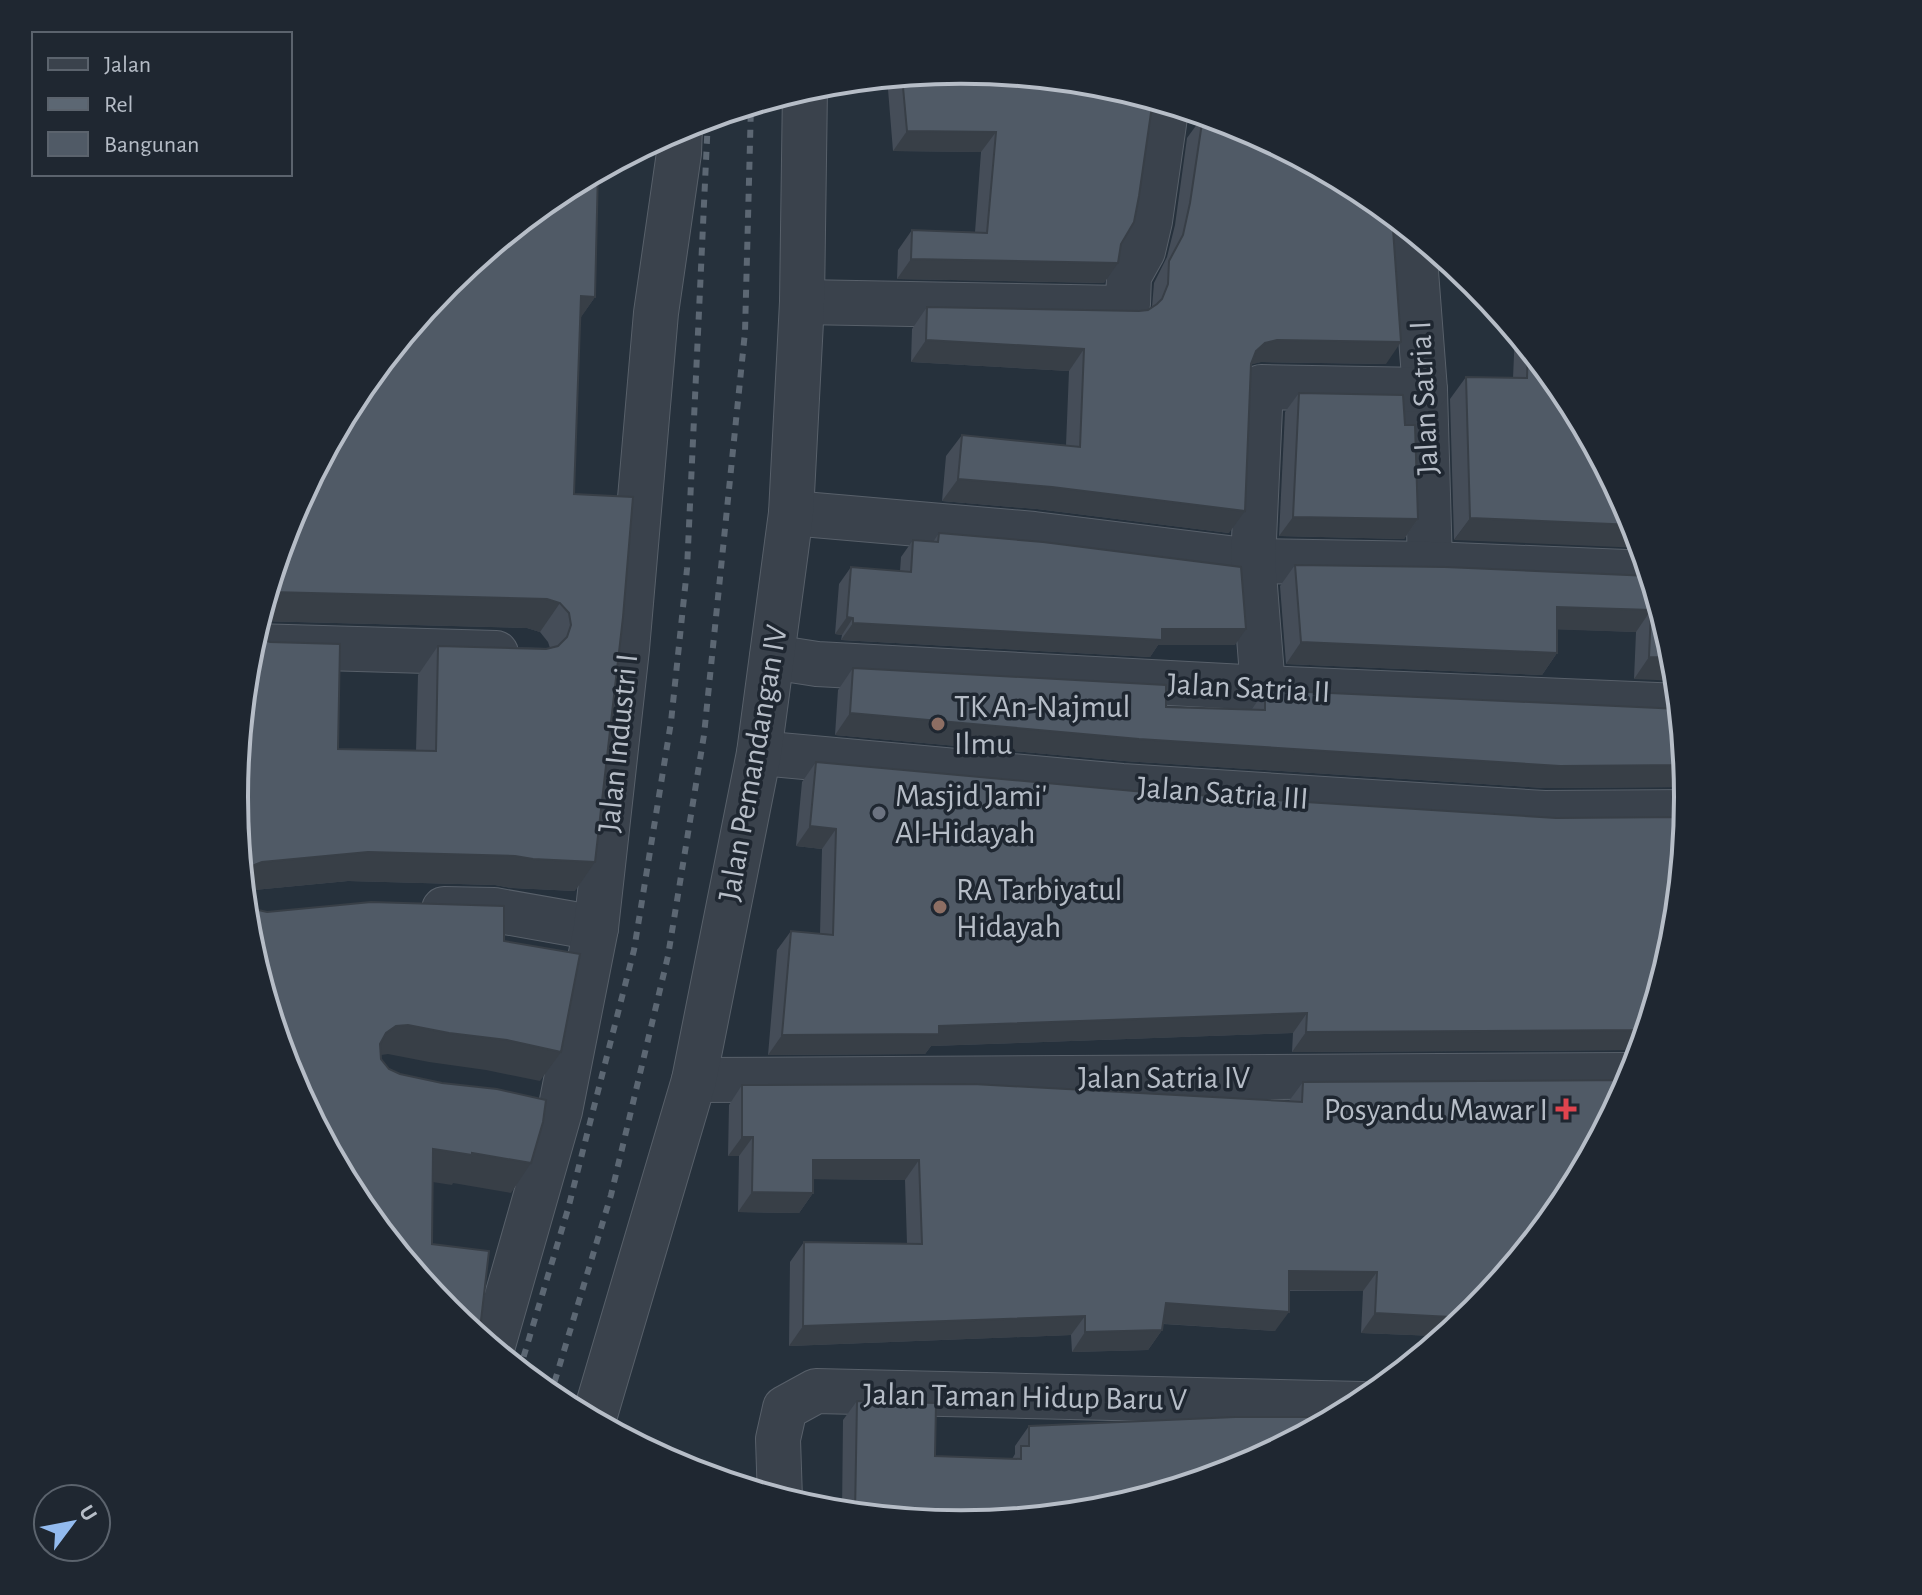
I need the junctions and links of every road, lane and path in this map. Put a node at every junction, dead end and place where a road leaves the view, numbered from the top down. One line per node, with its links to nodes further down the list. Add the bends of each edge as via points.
1 (805, 102): 5 (street, Jalan Pemandangan IV)
2 (1165, 114): 5 (street, via 1150,221 1143,251 1129,276 1124,308)
3 (679, 142): 19 (street, Jalan Industri I, via 656,313)
4 (1414, 247): 6 (street, Jalan Satria I)
5 (802, 302): 7 (street, Jalan Pemandangan IV)
6 (1425, 390): 8 (street, via 1261,387); 9 (street, Jalan Satria I)
7 (791, 513): 8 (street, via 1034,534); 13 (street, Jalan Pemandangan IV)
8 (1253, 561): 9 (street); 14 (street)
9 (1430, 564): 10 (street)
10 (1638, 573)
11 (264, 646): 12 (street)
12 (526, 653)
13 (772, 657): 14 (street, Jalan Satria II, via 817,664); 16 (street, Jalan Pemandangan IV)
14 (1263, 688): 15 (street, Jalan Satria II)
15 (1668, 705)
16 (759, 753): 17 (street, Jalan Satria III, via 1137,787 1544,813); 21 (street, Jalan Pemandangan IV)
17 (1674, 812)
18 (407, 908): 19 (street, via 494,910)
19 (596, 928): 22 (street, Jalan Industri I, via 540,1107)
20 (1618, 1075): 21 (street, Jalan Satria IV)
21 (694, 1080): 24 (street, Jalan Pemandangan IV)
22 (494, 1337)
23 (1337, 1403): 25 (street, Jalan Taman Hidup Baru V, via 816,1391 785,1408 778,1439)
24 (596, 1410)
25 (780, 1488)

